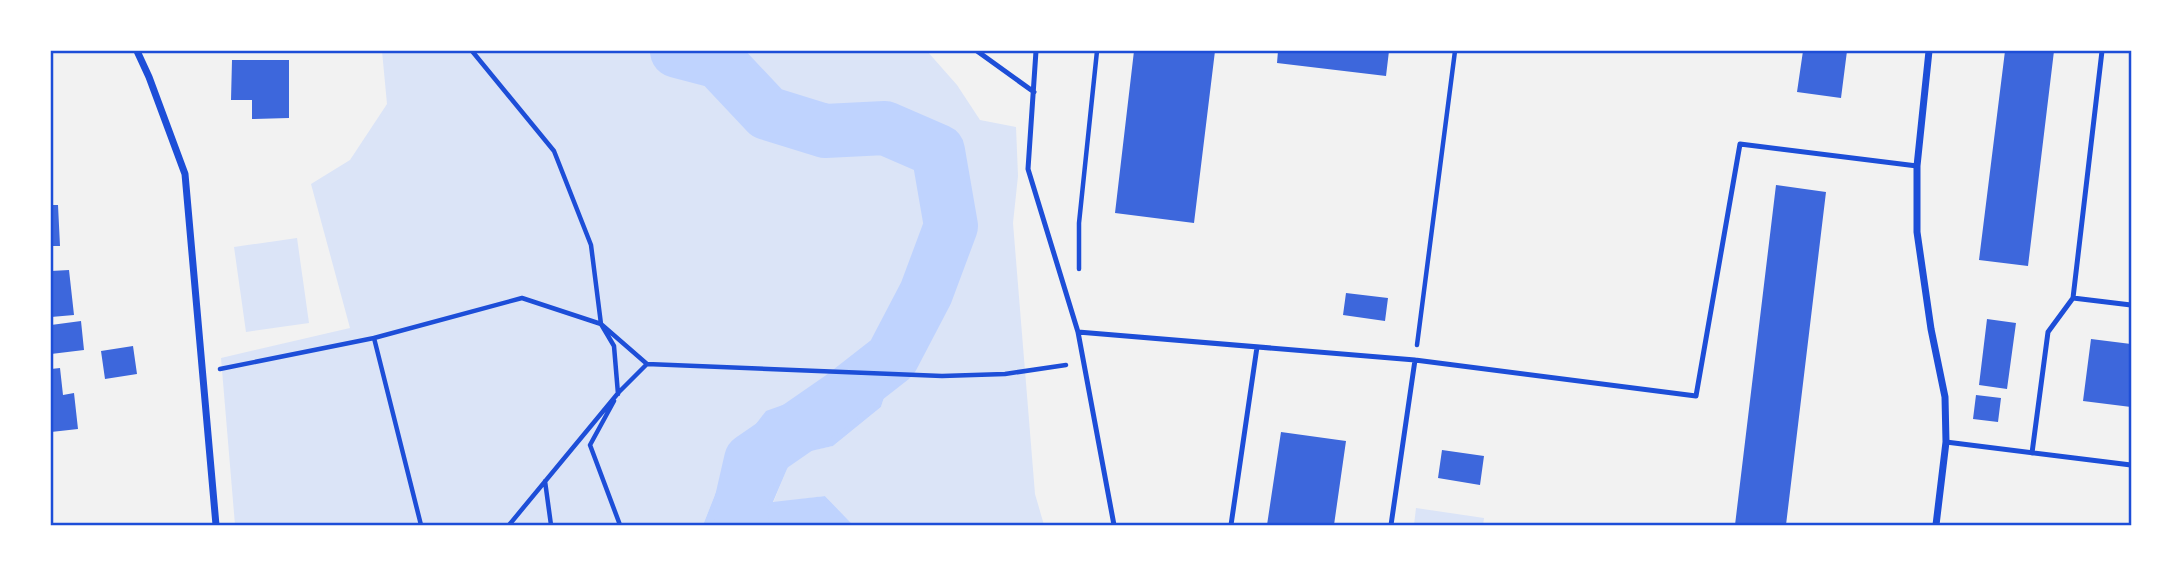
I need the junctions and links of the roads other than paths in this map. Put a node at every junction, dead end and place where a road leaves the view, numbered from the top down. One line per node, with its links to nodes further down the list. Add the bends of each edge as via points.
1 (136, 51): 16 (street, via 185,174)
2 (977, 51): 6 (lane)
3 (1037, 51): 6 (lane)
4 (1929, 51): 7 (street)
5 (2102, 51): 8 (lane)
6 (1034, 92): 10 (lane, via 1028,169)
7 (1917, 166): 12 (lane, via 1740,144 1696,396); 13 (street, via 1917,232 1945,397)
8 (2073, 298): 9 (lane); 14 (lane, via 2048,332)
9 (2131, 305)
10 (1078, 332): 11 (lane); 17 (lane)
11 (1257, 347): 12 (lane); 18 (lane)
12 (1415, 360): 19 (lane)
13 (1946, 442): 14 (lane); 20 (street)
14 (2032, 453): 15 (lane)
15 (2131, 465)
16 (216, 525)
17 (1114, 525)
18 (1231, 525)
19 (1391, 525)
20 (1936, 525)

